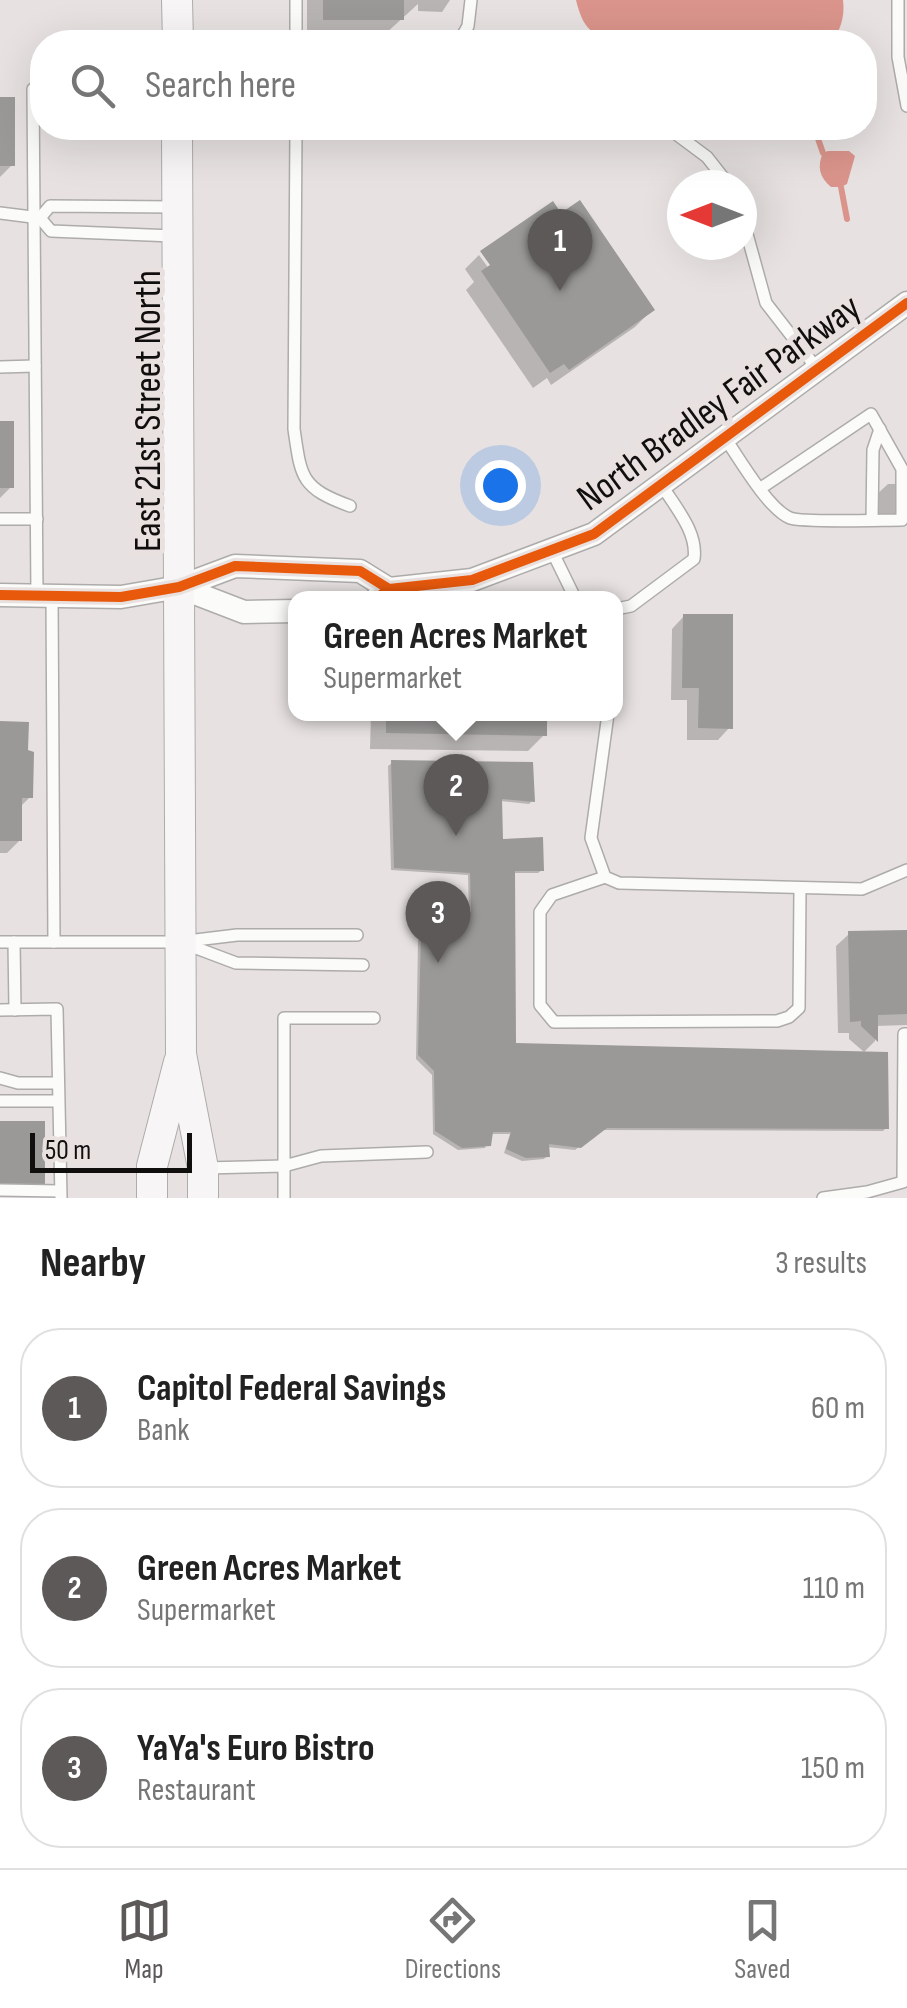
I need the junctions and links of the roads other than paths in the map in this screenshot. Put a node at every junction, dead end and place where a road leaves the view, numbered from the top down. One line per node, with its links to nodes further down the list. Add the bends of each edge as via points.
1 (177, 0): 5 (main road)
2 (296, 0): 6 (lane)
3 (471, 0): 7 (lane)
4 (898, 0): 8 (lane)
5 (178, 30)
6 (296, 30)
7 (466, 30)
8 (907, 106)
9 (34, 140): 15 (lane)
10 (178, 140): 16 (main road, East 21st Street North)
11 (296, 140): 26 (lane, via 294,428 300,468 317,494)
12 (684, 140): 13 (lane)
13 (717, 170)
14 (0, 213): 15 (lane)
15 (36, 218): 16 (lane, via 50,206); 16 (lane, via 50,231); 19 (lane)
16 (177, 221): 31 (main road, East 21st Street North)
17 (754, 260): 21 (lane, via 766,302)
18 (907, 303): 21 (street, North Bradley Fair Parkway)
19 (35, 366): 20 (lane); 28 (lane)
20 (0, 367)
21 (818, 370): 23 (street, North Bradley Fair Parkway)
22 (880, 430): 25 (lane, via 871,414); 29 (lane, via 873,450); 29 (lane, via 902,469 902,520)
23 (724, 438): 24 (street, North Bradley Fair Parkway); 25 (lane)
24 (661, 484): 30 (street, North Bradley Fair Parkway, via 594,534); 37 (lane, via 691,532 694,560)
25 (761, 488): 29 (lane, via 791,518)
26 (350, 506)
27 (0, 519): 28 (lane)
28 (36, 520): 36 (lane)
29 (872, 520)
30 (551, 549): 33 (street, North Bradley Fair Parkway, via 472,580); 34 (lane)
31 (179, 587): 32 (street, North Bradley Fair Parkway, via 235,566 360,571); 36 (street, North Bradley Fair Parkway, via 121,597); 38 (street, via 244,612); 47 (main road, East 21st Street North)
32 (380, 591)
33 (402, 591)
34 (572, 591)
35 (0, 595): 36 (street, North Bradley Fair Parkway)
36 (44, 596): 46 (lane)
37 (623, 608)
38 (288, 611)
39 (607, 721): 41 (lane, via 591,838)
40 (907, 870): 42 (lane, via 862,889)
41 (604, 876): 42 (lane, via 619,884); 42 (lane, via 552,895 540,912 540,1005 554,1022 789,1017 799,1008)
42 (800, 888)
43 (358, 935): 47 (lane)
44 (0, 942): 45 (lane)
45 (14, 942): 46 (lane); 50 (lane)
46 (54, 942): 47 (lane)
47 (178, 942): 48 (lane, via 236,963); 53 (main road, East 21st Street North)
48 (363, 965)
49 (0, 1010): 50 (lane)
50 (14, 1010): 55 (lane, via 57,1009)
51 (374, 1018): 59 (lane, via 284,1018)
52 (907, 1034): 60 (lane)
53 (181, 1054): 61 (main road, East 21st Street North); 64 (main road, East 21st Street North, via 152,1166)
54 (0, 1078): 55 (lane)
55 (58, 1082): 56 (lane)
56 (58, 1100): 57 (lane); 63 (lane)
57 (0, 1101)
58 (428, 1152): 59 (lane, via 321,1156)
59 (284, 1166): 61 (lane); 65 (lane)
60 (905, 1182): 66 (lane)
61 (203, 1183)
62 (0, 1190): 63 (lane)
63 (61, 1195)
64 (152, 1198)
65 (284, 1198)
66 (824, 1198)

